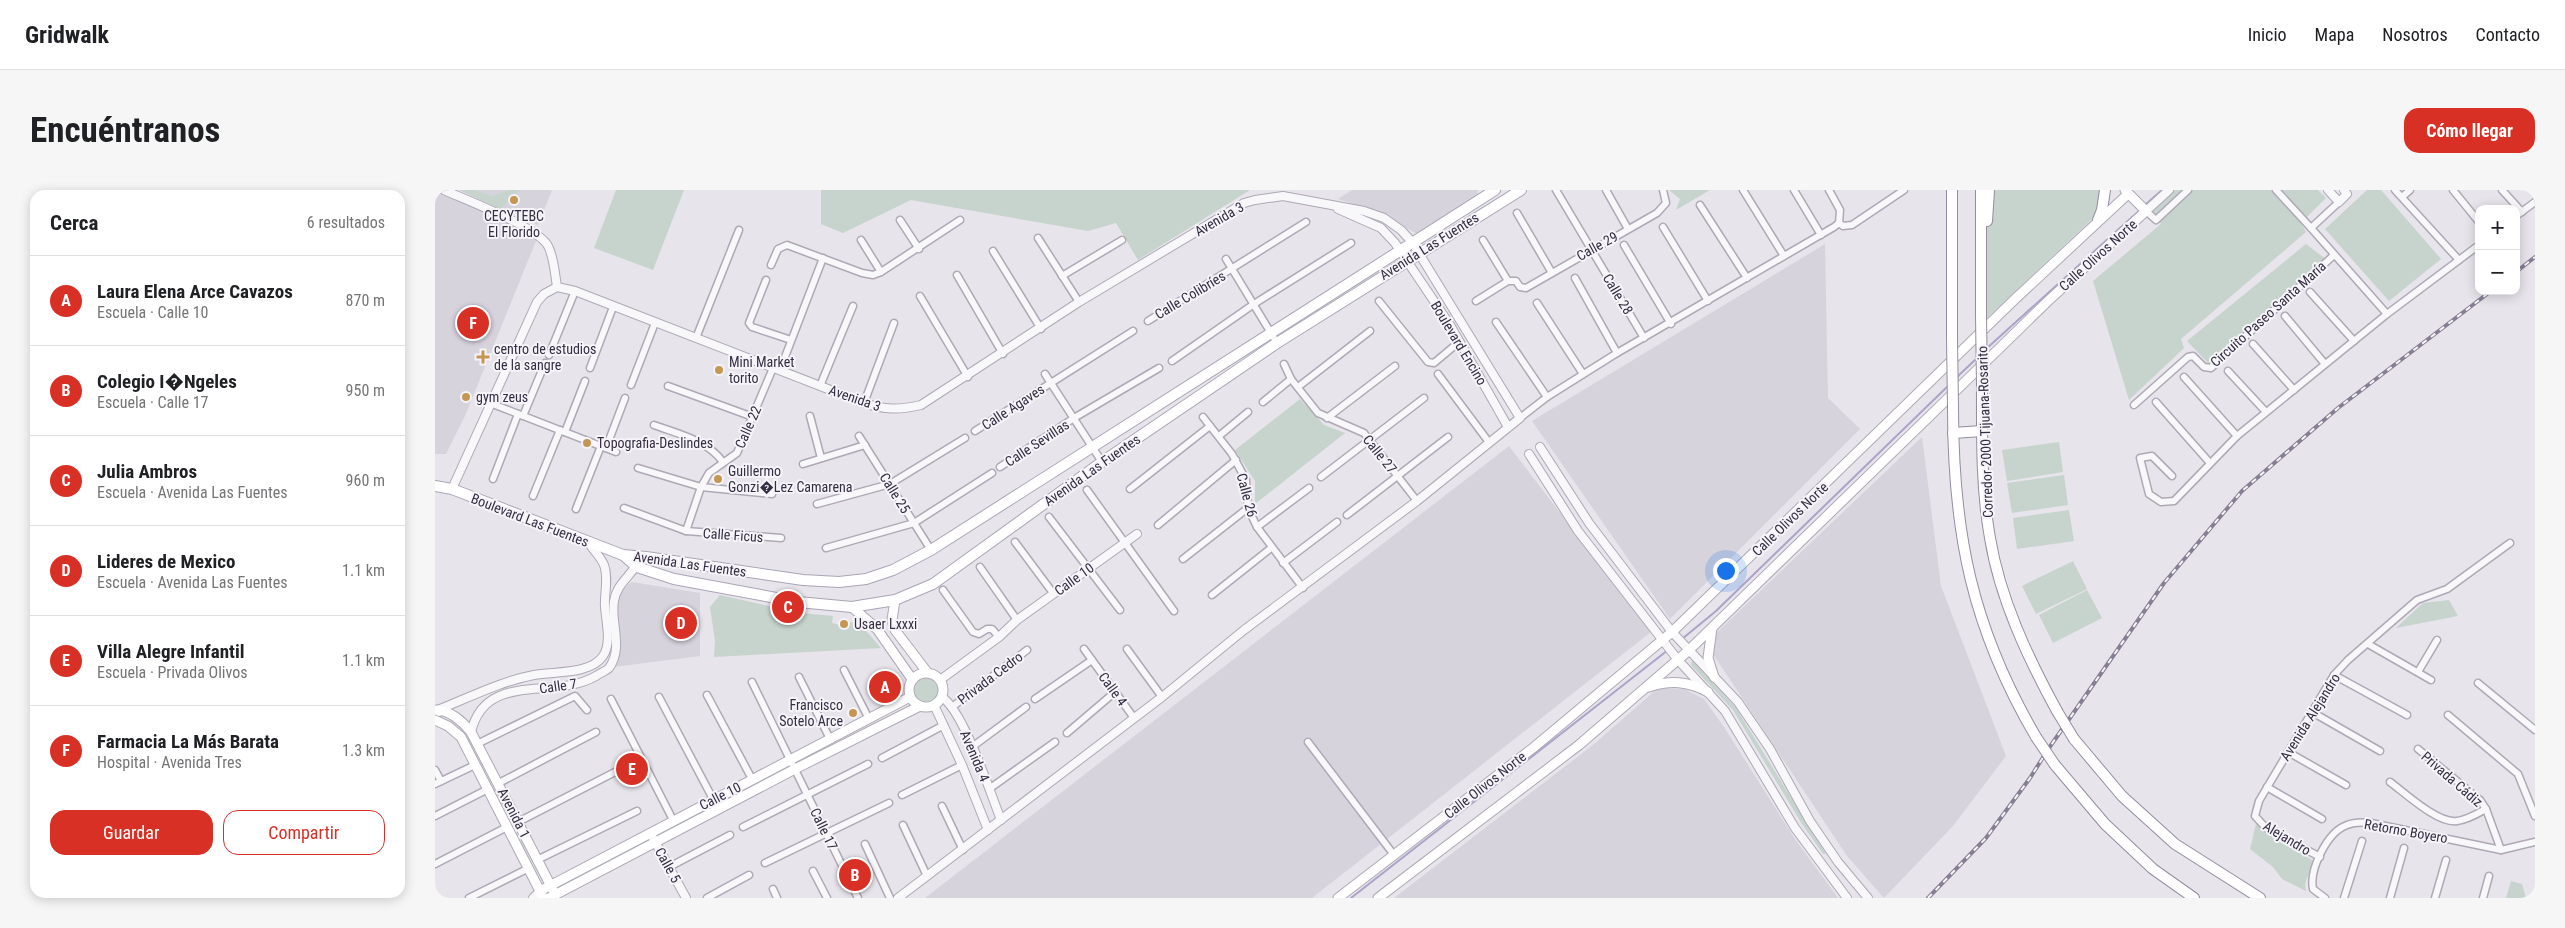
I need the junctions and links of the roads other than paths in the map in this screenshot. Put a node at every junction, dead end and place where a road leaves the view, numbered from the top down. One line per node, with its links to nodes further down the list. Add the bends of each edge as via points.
1 (444, 190): 78 (street, via 543,239 550,249)
2 (1495, 190): 26 (main road, Avenida Las Fuentes)
3 (1521, 190): 60 (main road, Avenida Las Fuentes)
4 (1555, 190): 57 (street, Calle 28)
5 (1606, 190): 45 (street)
6 (1663, 190): 45 (street, Calle 29, via 1666,203 1661,210)
7 (1743, 190): 62 (street)
8 (1794, 190): 47 (street)
9 (1838, 190): 24 (street)
10 (1904, 190): 42 (street, via 1852,225 1848,227)
11 (1952, 190): 156 (main road, bridge)
12 (1981, 190): 77 (main road, Corredor 2000 Tijuana-Rosarito)
13 (1989, 190): 77 (main road)
14 (2105, 190): 40 (main road)
15 (2169, 190): 33 (street)
16 (2188, 190): 33 (street, via 2156,220)
17 (2276, 190): 44 (street)
18 (2328, 190): 29 (street)
19 (2395, 190): 28 (street)
20 (2410, 190): 28 (street)
21 (2453, 190): 36 (street)
22 (2502, 190): 32 (street)
23 (2348, 191): 29 (street)
24 (1830, 192): 42 (street, via 1840,210)
25 (1276, 193): 39 (street, Avenida 3); 85 (street, Avenida 3, via 1244,204)
26 (1484, 193): 52 (main road, Avenida Las Fuentes)
27 (2130, 193): 33 (main road); 40 (main road, Calle Olivos Norte)
28 (2402, 197): 66 (street)
29 (2339, 202): 44 (street)
30 (2535, 202): 35 (street)
31 (1700, 205): 74 (street)
32 (2513, 205)
33 (2145, 210): 233 (main road, Calle Olivos Norte)
34 (1517, 213): 70 (street)
35 (2520, 213)
36 (2475, 217)
37 (900, 220): 56 (street)
38 (960, 220): 56 (street)
39 (1375, 220): 52 (street, Avenida 3, via 1401,230); 58 (street, Avenida 3)
40 (2098, 220): 234 (main road, Calle Olivos Norte)
41 (1307, 222): 68 (street, Calle Colibríes)
42 (1839, 223): 47 (street)
43 (1663, 227): 84 (street)
44 (2311, 228): 61 (street)
45 (1628, 229): 57 (street, Calle 29)
46 (739, 230): 101 (street)
47 (1821, 235): 62 (street)
48 (1038, 238): 72 (street)
49 (861, 240): 69 (street)
50 (1122, 240): 72 (street)
51 (1483, 240): 76 (street)
52 (1412, 242): 58 (main road, Avenida Las Fuentes); 60 (street, Avenida 3)
53 (1351, 243): 87 (street)
54 (1624, 245): 96 (street)
55 (2475, 248): 66 (street)
56 (919, 249): 69 (street)
57 (1591, 249): 70 (street, Calle 29); 102 (street, Calle 28)
58 (1401, 250): 65 (street, Avenida 3); 100 (main road, Avenida Las Fuentes)
59 (993, 251): 97 (street)
60 (1418, 252): 65 (main road, Avenida Las Fuentes); 149 (street, Boulevard Encino)
61 (2334, 255): 90 (street); 140 (street, Circuito Paseo Santa María, via 2211,368 2204,367 2194,357 2188,357)
62 (1784, 256): 74 (street)
63 (823, 258): 67 (street, via 787,245 778,249); 69 (street, via 862,273 873,275); 103 (street, Calle 22)
64 (1226, 259): 68 (street)
65 (1407, 260): 105 (street, Boulevard Encino); 106 (main road, Avenida Las Fuentes)
66 (2459, 260): 90 (street)
67 (771, 266)
68 (1232, 270): 87 (street); 92 (street, Calle Colibríes)
69 (881, 272)
70 (1552, 273): 76 (street, Calle 29, via 1526,288 1520,287 1516,281)
71 (957, 275): 109 (street)
72 (1062, 276): 85 (street)
73 (1575, 278): 108 (street)
74 (1747, 278): 84 (street)
75 (766, 280): 103 (street, via 749,323 752,327)
76 (1508, 281): 83 (street)
77 (1981, 282): 155 (main road, Corredor 2000 Tijuana-Rosarito, bridge)
78 (557, 287): 79 (street, Avenida 3); 138 (street, via 537,302)
79 (575, 291): 89 (street, Avenida 3); 110 (street)
80 (2310, 292): 104 (street)
81 (920, 296): 123 (street)
82 (1379, 301): 105 (street, via 1431,363)
83 (1477, 301)
84 (1708, 301): 96 (street)
85 (1079, 302): 97 (street, Avenida 3)
86 (1537, 303): 122 (street)
87 (1254, 304): 100 (street); 111 (street)
88 (853, 306): 130 (street)
89 (613, 307): 94 (street, Avenida 3); 116 (street)
90 (2387, 314): 104 (street)
91 (2285, 316): 114 (street)
92 (1148, 321)
93 (1496, 322): 135 (street)
94 (655, 323): 101 (street, Avenida 3); 128 (street)
95 (894, 323): 139 (street)
96 (1671, 324): 102 (street)
97 (1041, 329): 109 (street, Avenida 3)
98 (1133, 331): 127 (street, Calle Agaves)
99 (1370, 331): 131 (street)
100 (1270, 332): 106 (street); 165 (main road, Avenida Las Fuentes)
101 (696, 338): 118 (street, Avenida 3)
102 (1644, 338): 108 (street)
103 (791, 340): 118 (street, Calle 22)
104 (2354, 341): 114 (street)
105 (1459, 342): 152 (street, Boulevard Encino)
106 (1277, 343): 173 (main road, Avenida Las Fuentes)
107 (2253, 344): 132 (street)
108 (1617, 353): 122 (street)
109 (1003, 354): 123 (street, Avenida 3)
110 (549, 355)
111 (1172, 361)
112 (545, 364): 143 (street)
113 (1284, 364): 125 (street)
114 (2325, 364): 132 (street)
115 (1395, 366): 148 (street)
116 (590, 368)
117 (1159, 368): 147 (street, Calle Sevillas)
118 (776, 369): 130 (street, Avenida 3); 145 (street, Calle 22)
119 (2228, 371): 142 (street)
120 (1045, 374): 127 (street)
121 (1438, 374): 163 (street)
122 (1583, 374): 135 (street)
123 (968, 376): 139 (street, Avenida 3, via 921,405 900,410 881,409)
124 (2184, 377): 159 (street)
125 (1291, 380): 131 (street, Calle 27); 136 (street)
126 (585, 381): 153 (street)
127 (1051, 383): 147 (street); 154 (street, Calle Agaves)
128 (631, 384)
129 (668, 386): 145 (street)
130 (820, 386): 139 (street, Avenida 3)
131 (1298, 387): 148 (street, Calle 27, via 1318,413)
132 (2294, 390): 142 (street)
133 (625, 398): 166 (street)
134 (1424, 398): 162 (street)
135 (1547, 398): 149 (street)
136 (1263, 402)
137 (2156, 402): 174 (street)
138 (490, 403): 143 (street); 187 (street)
139 (864, 403)
140 (2134, 405)
141 (1248, 412): 158 (street)
142 (2266, 412): 159 (street)
143 (520, 415): 153 (street); 182 (street)
144 (811, 416): 170 (street)
145 (753, 417): 172 (street, Calle 22, via 737,453)
146 (1203, 417): 151 (street, Calle 26)
147 (1074, 418): 165 (street); 176 (street, Calle Sevillas)
148 (1327, 418): 162 (street, Calle 27, via 1346,424)
149 (1520, 418): 152 (street)
150 (654, 425): 172 (street, via 706,445)
151 (1210, 426): 158 (street, Calle 26); 188 (street)
152 (1508, 427): 163 (street)
153 (563, 431): 166 (street); 191 (street)
154 (975, 431)
155 (1982, 431): 156 (main road); 368 (main road, Corredor 2000 Tijuana-Rosarito, bridge, via 1986,513 1996,569 2035,672 2057,711 2075,739 2122,796 2175,844)
156 (1953, 433): 367 (main road, bridge, via 1959,529 1978,610 2008,684 2055,765 2105,824 2153,869)
157 (859, 436): 164 (street, Calle 25)
158 (1219, 436): 171 (street, Calle 26)
159 (2237, 436): 174 (street)
160 (1448, 437): 181 (street)
161 (965, 438): 183 (street)
162 (1371, 439): 180 (street); 181 (street, Calle 27)
163 (1489, 442): 192 (street)
164 (865, 445): 170 (street); 183 (street, Calle 25)
165 (1091, 446): 173 (street); 214 (main road, Avenida Las Fuentes)
166 (603, 447): 168 (street); 196 (street)
167 (1540, 447): 201 (street)
168 (616, 452)
169 (1529, 454): 205 (street)
170 (821, 458): 175 (street)
171 (1236, 460): 195 (street, Calle 26, via 1246,480); 202 (street)
172 (723, 462): 185 (street, Calle 22, via 709,473)
173 (1102, 462): 226 (main road, Avenida Las Fuentes, via 933,584)
174 (2211, 463): 179 (street, via 2183,494 2174,501 2161,502 2154,499 2147,489 2140,458 2151,456)
175 (803, 464)
176 (1000, 467)
177 (638, 468): 185 (street)
178 (992, 473): 200 (street)
179 (2172, 476)
180 (1321, 477)
181 (1398, 477): 192 (street, Calle 27); 197 (street)
182 (493, 479)
183 (890, 484): 193 (street); 200 (street, Calle 25)
184 (435, 486): 187 (main road, Boulevard Las Fuentes)
185 (701, 488): 190 (street); 204 (street, Calle 22)
186 (1309, 488): 203 (street)
187 (452, 489): 210 (main road, Boulevard Las Fuentes)
188 (1130, 489)
189 (1087, 490): 209 (street)
190 (772, 494)
191 (533, 496)
192 (1417, 501): 222 (street)
193 (817, 504)
194 (624, 508): 204 (street, Calle Ficus)
195 (1248, 508): 203 (street, Calle 26); 217 (street)
196 (576, 509)
197 (1347, 515)
198 (1049, 517): 221 (street)
199 (1337, 522): 218 (street)
200 (914, 523): 212 (street); 214 (street, Calle 25)
201 (1589, 523): 205 (street); 234 (street)
202 (1158, 525)
203 (1257, 528): 213 (street, Calle 26)
204 (687, 530): 207 (street, Calle Ficus)
205 (1578, 531): 236 (street)
206 (1137, 534): 209 (street, Calle 10)
207 (781, 538)
208 (1015, 542): 224 (street)
209 (1126, 542): 221 (street, Calle 10); 231 (street)
210 (589, 543): 215 (main road, Boulevard Las Fuentes); 227 (street, Calle 7, via 604,565)
211 (2510, 543): 238 (street, Avenida Alejandro, via 2447,589 2417,600)
212 (827, 548)
213 (1271, 548): 218 (street, Calle 26); 225 (street)
214 (931, 550): 216 (main road, Avenida Las Fuentes, via 893,570 866,579 839,582 803,580)
215 (623, 555): 216 (main road, Avenida Las Fuentes); 219 (main road, Avenida Las Fuentes)
216 (640, 556): 219 (street)
217 (1183, 558)
218 (1283, 564): 222 (street, Calle 26)
219 (637, 567): 228 (street, via 622,582); 229 (main road, Avenida Las Fuentes, via 674,579 769,597)
220 (979, 567): 232 (street)
221 (1089, 568): 224 (street, Calle 10); 230 (street)
222 (1303, 588): 263 (street)
223 (943, 590): 235 (street, via 973,632 979,634 992,629)
224 (1053, 594): 232 (street, Calle 10)
225 (1212, 595)
226 (895, 600): 229 (main road, Avenida Las Fuentes); 246 (main road, via 892,620 895,630)
227 (605, 601): 228 (street); 270 (street, Calle 7, via 608,638 604,655 595,664 532,675)
228 (613, 601): 280 (street, Calle 7, via 616,640 614,659 608,669 567,687 511,691 485,704 475,716)
229 (852, 607): 251 (main road, via 877,628)
230 (1119, 610)
231 (1174, 611)
232 (1017, 620): 235 (street, Calle 10)
233 (1713, 627): 242 (main road, Calle Olivos Norte); 250 (main road, via 1709,658)
234 (1672, 632): 236 (main road, Calle Olivos Norte); 242 (street)
235 (999, 637): 252 (street, Calle 10)
236 (1662, 640): 244 (street); 336 (main road, Calle Olivos Norte, via 1533,748)
237 (2437, 640): 247 (street)
238 (2368, 644): 247 (street); 248 (street, Avenida Alejandro)
239 (1084, 649): 243 (street, Calle 4)
240 (1127, 649): 263 (street)
241 (1027, 650): 268 (street, Privada Cedro)
242 (1687, 651): 244 (main road, Calle Olivos Norte); 250 (street)
243 (1092, 660): 257 (street, Calle 4); 265 (street)
244 (1678, 660): 256 (main road, Calle Olivos Norte); 258 (street)
245 (844, 670): 276 (street)
246 (927, 672): 251 (main road); 252 (main road)
247 (2418, 672): 253 (street)
248 (2334, 675): 272 (street, Avenida Alejandro); 273 (street)
249 (799, 677): 283 (street)
250 (1714, 677): 344 (street, via 1738,702 1770,749 1810,821)
251 (912, 679): 261 (main road)
252 (940, 680): 262 (main road)
253 (2431, 680)
254 (752, 682): 294 (street, Calle 17)
255 (2478, 683): 279 (street)
256 (1644, 689): 258 (main road, via 1680,682); 364 (main road, Calle Olivos Norte, via 1579,745)
257 (1115, 692): 275 (street, Calle 4); 282 (street)
258 (1708, 692): 349 (street, via 1725,711 1795,828)
259 (707, 695): 298 (street)
260 (659, 697): 309 (street)
261 (910, 697): 267 (main road); 276 (main road, Calle 10)
262 (942, 697): 266 (main road); 268 (street, Avenida 4)
263 (1162, 697): 275 (street)
264 (611, 699): 318 (street)
265 (1035, 699)
266 (933, 705): 267 (main road); 278 (street, Avenida 4)
267 (920, 706): 294 (main road, Calle 10)
268 (952, 707): 287 (street, Avenida 4)
269 (1026, 707): 287 (street)
270 (438, 710): 277 (street); 280 (main road, via 463,722)
271 (587, 710): 286 (street, via 575,696)
272 (2312, 712): 289 (street); 290 (street, Avenida Alejandro)
273 (2407, 715)
274 (2448, 715): 317 (street, via 2518,774)
275 (1134, 718): 319 (street)
276 (869, 719): 283 (main road, Calle 10)
277 (436, 720): 293 (main road, Avenida 1, via 461,737)
278 (944, 725): 291 (street); 295 (street, Avenida 4)
279 (2535, 730)
280 (471, 732): 286 (main road, Avenida 1)
281 (596, 732): 301 (street)
282 (1067, 733)
283 (830, 739): 294 (main road, Calle 10)
284 (1055, 742): 304 (street)
285 (1308, 742): 336 (street)
286 (477, 744): 301 (main road, Avenida 1)
287 (972, 747): 304 (street, Avenida 4)
288 (2418, 749): 313 (street, Privada Cádiz, via 2480,800)
289 (2380, 751)
290 (2289, 752): 302 (street); 303 (street, Avenida Alejandro)
291 (882, 758)
292 (868, 764): 306 (street)
293 (475, 765): 299 (street); 305 (main road, Avenida 1)
294 (793, 765): 298 (main road, Calle 10); 306 (street, Calle 17); 331 (main road, Calle 10)
295 (962, 765): 308 (street); 325 (street, Avenida 4)
296 (435, 770): 299 (street)
297 (617, 771): 321 (street)
298 (753, 779): 309 (main road, Calle 10)
299 (438, 782)
300 (2390, 782): 313 (street, Privada Cádiz, via 2450,821 2471,817)
301 (499, 783): 307 (main road, Avenida 1)
302 (2346, 785)
303 (2267, 787): 316 (street, Avenida Alejandro); 320 (street)
304 (989, 789): 319 (street, Avenida 4)
305 (488, 790): 310 (main road, Avenida 1); 315 (street)
306 (807, 793): 324 (street); 327 (street, Calle 17)
307 (505, 795): 310 (street); 321 (main road, Avenida 1)
308 (902, 795)
309 (713, 799): 318 (main road, Calle 10)
310 (494, 800): 323 (main road, Avenida 1)
311 (889, 802): 327 (street)
312 (943, 806): 334 (street)
313 (2486, 809): 335 (street, Privada Cádiz)
314 (637, 811): 338 (street)
315 (435, 816)
316 (2255, 816): 337 (street, Alejandro, via 2266,828)
317 (2535, 816)
318 (673, 820): 326 (main road, Calle 10)
319 (1001, 820): 325 (street)
320 (2322, 820)
321 (518, 822): 338 (main road, Avenida 1)
322 (903, 824): 347 (street)
323 (507, 827): 341 (street); 343 (main road, Avenida 1)
324 (743, 827)
325 (988, 830): 334 (street)
326 (650, 832): 331 (street, Calle 5); 350 (main road, Calle 10)
327 (826, 833): 340 (street); 360 (street, Calle 17)
328 (730, 834): 342 (street)
329 (2362, 842): 370 (street)
330 (2535, 842): 335 (street, Retorno Boyero)
331 (655, 843): 342 (street, Calle 5); 353 (main road, Calle 10)
332 (865, 844): 361 (street)
333 (2404, 848): 371 (street)
334 (963, 850): 347 (street)
335 (2501, 850): 337 (street, Retorno Boyero, via 2361,822 2339,829)
336 (1394, 855): 363 (main road, Calle Olivos Norte)
337 (2320, 857): 369 (street, Retorno Boyero, via 2312,884 2316,893)
338 (537, 860): 350 (main road, Avenida 1)
339 (2446, 860): 372 (street)
340 (765, 863)
341 (435, 864)
342 (669, 867): 356 (street, Calle 5)
343 (529, 868): 352 (main road, Avenida 1); 354 (street)
344 (1844, 870): 349 (street); 366 (street)
345 (813, 871): 359 (street)
346 (749, 875): 357 (street)
347 (927, 876): 362 (street)
348 (2489, 876): 373 (street)
349 (1832, 879): 365 (street)
350 (550, 886): 352 (main road, Calle 10); 353 (main road, Avenida 1)
351 (773, 889): 358 (street)
352 (542, 894): 355 (street, Calle 10)
353 (552, 896)
354 (469, 898)
355 (533, 898)
356 (686, 898)
357 (707, 898)
358 (777, 898)
359 (827, 898)
360 (858, 898)
361 (890, 898)
362 (898, 898)
363 (1338, 898)
364 (1378, 898)
365 (1847, 898)
366 (1868, 898)
367 (2194, 898)
368 (2260, 898)
369 (2325, 898)
370 (2344, 898)
371 (2390, 898)
372 (2435, 898)
373 (2483, 898)

